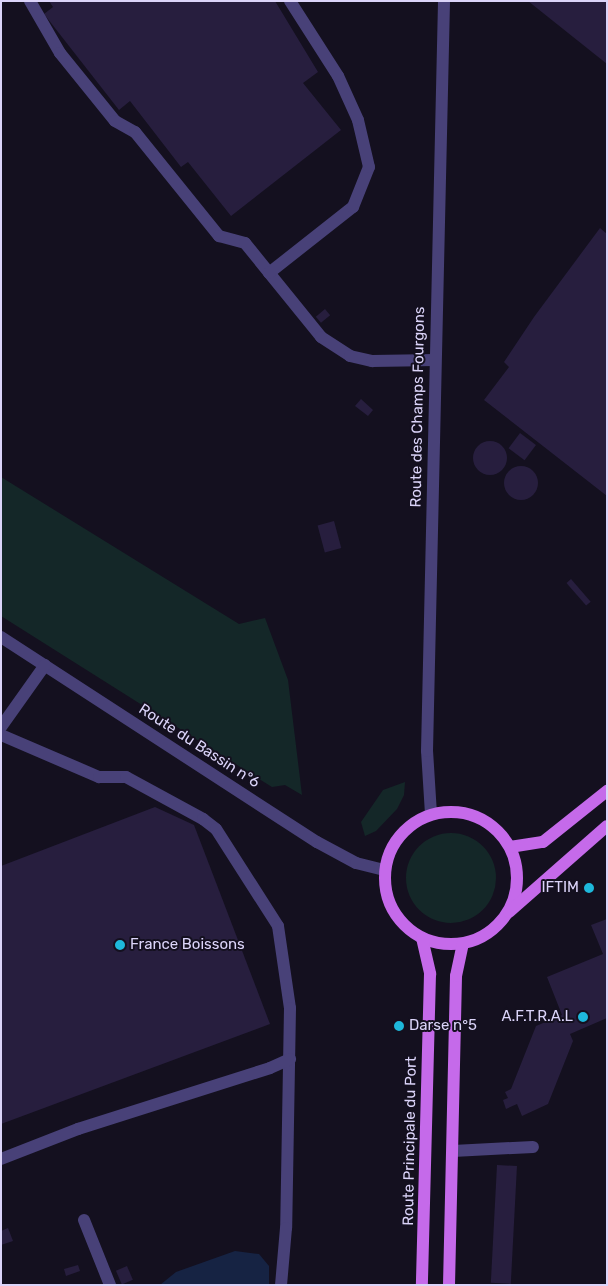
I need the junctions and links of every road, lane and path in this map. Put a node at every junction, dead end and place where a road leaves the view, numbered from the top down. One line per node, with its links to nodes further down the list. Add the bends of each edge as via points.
1 (30, 1): 4 (street, via 60,53 115,121 135,132 219,236 245,243)
2 (290, 1): 4 (street, via 338,76 358,120 369,166 353,206)
3 (444, 1): 5 (street, Route des Champs Fourgons)
4 (269, 274): 5 (street, via 310,326 350,356 372,361)
5 (435, 360): 11 (street, Route des Champs Fourgons, via 427,750)
6 (1, 637): 7 (street, Route du Bassin n°6)
7 (45, 665): 8 (street); 14 (street, Route du Bassin n°6, via 317,842 356,863)
8 (1, 727)
9 (1, 735): 18 (street, via 99,777 126,777 216,829 278,926 290,1008)
10 (607, 791): 13 (main road, via 543,842)
11 (431, 814): 13 (main road, via 454,811 477,816 496,829); 14 (main road, via 414,822 399,835)
12 (607, 826): 15 (main road)
13 (510, 847): 15 (main road, via 517,869 516,892)
14 (384, 870): 16 (main road, via 385,891 392,910 405,927)
15 (507, 914): 17 (main road, via 488,933)
16 (422, 938): 17 (main road, via 442,944); 25 (main road, Route Principale du Port, via 430,974)
17 (463, 944): 20 (main road, via 456,976)
18 (290, 1059): 21 (street, via 78,1129); 24 (street, via 286,1228)
19 (533, 1147): 20 (street)
20 (453, 1151): 26 (main road)
21 (1, 1159)
22 (84, 1220): 23 (street)
23 (110, 1285)
24 (281, 1285)
25 (422, 1285)
26 (449, 1285)

